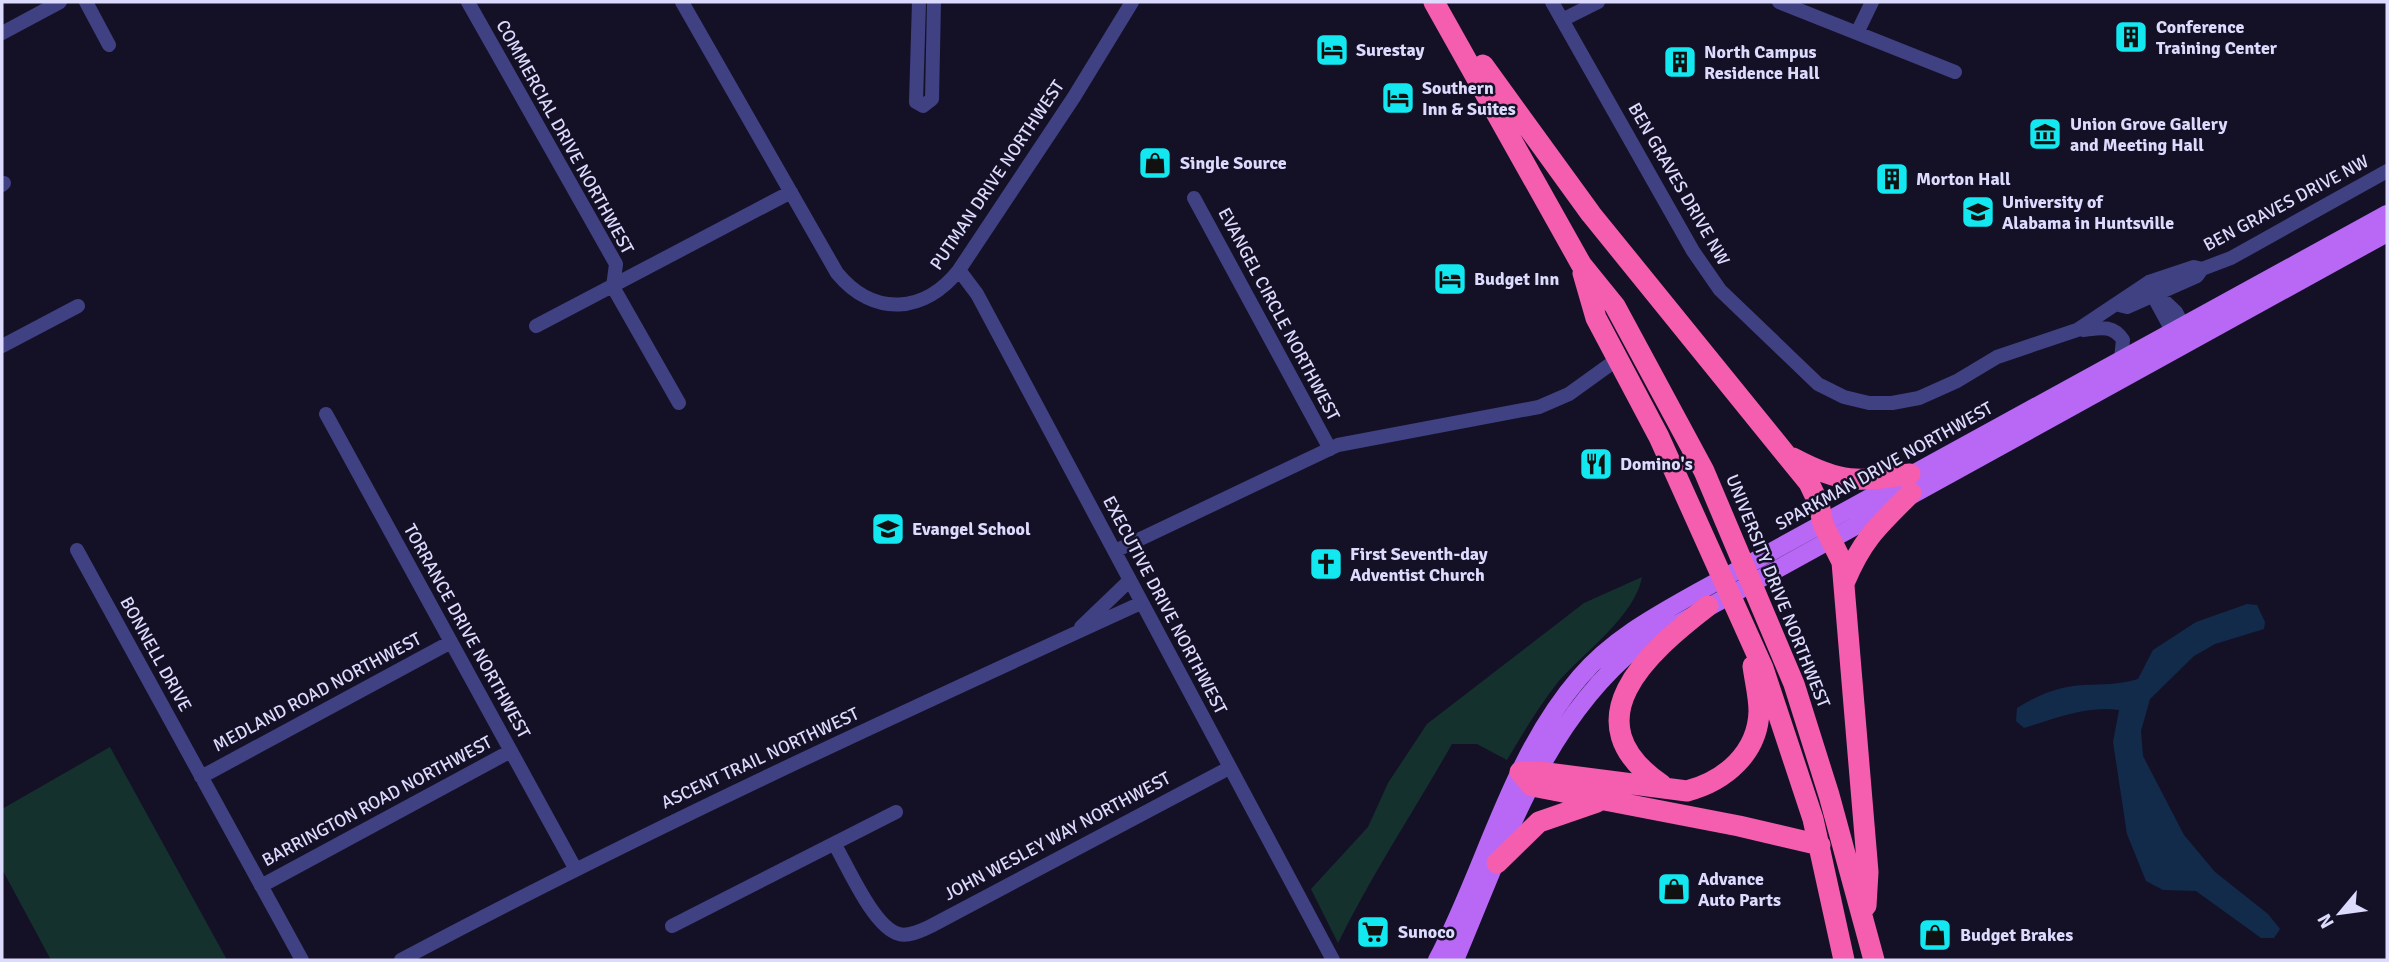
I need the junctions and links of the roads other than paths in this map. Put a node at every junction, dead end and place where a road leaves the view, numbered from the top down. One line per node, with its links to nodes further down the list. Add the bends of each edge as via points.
1 (60, 2): 14 (street)
2 (86, 2): 16 (street)
3 (468, 2): 27 (street, COMMERCIAL DRIVE NORTHWEST, via 616,264)
4 (682, 2): 19 (street, PUTMAN DRIVE NORTHWEST)
5 (919, 2): 6 (street, via 916,102 923,106 932,99)
6 (934, 2)
7 (1132, 2): 24 (street, PUTMAN DRIVE NORTHWEST)
8 (1436, 2): 23 (highway, UNIVERSITY DRIVE NORTHWEST); 43 (highway, via 1591,214)
9 (1552, 2): 13 (street, BEN GRAVES DRIVE NW)
10 (1598, 2): 13 (street)
11 (1779, 2): 15 (street)
12 (1872, 2): 15 (street)
13 (1562, 20): 33 (street, BEN GRAVES DRIVE NW, via 1693,251 1720,289 1818,384 1869,403 1919,398 1997,357)
14 (2, 33)
15 (1857, 33): 17 (street)
16 (109, 45)
17 (1955, 72)
18 (2387, 171): 25 (street, BEN GRAVES DRIVE NW)
19 (791, 192): 24 (street, PUTMAN DRIVE NORTHWEST, via 837,273 867,298 893,304 924,300); 27 (street)
20 (1194, 198): 42 (street, EVANGEL CIRCLE NORTHWEST)
21 (2387, 214): 34 (main road, SPARKMAN DRIVE NORTHWEST)
22 (2387, 233): 34 (main road, SPARKMAN DRIVE NORTHWEST)
23 (1581, 264): 36 (highway, UNIVERSITY DRIVE NORTHWEST, via 1596,318); 44 (highway, UNIVERSITY DRIVE NORTHWEST, via 1615,306)
24 (959, 270): 48 (street, EXECUTIVE DRIVE NORTHWEST, via 968,279)
25 (2196, 274): 26 (street, BEN GRAVES DRIVE NW, via 2194,267); 29 (street, BEN GRAVES DRIVE NW); 34 (street, via 2177,297)
26 (2167, 275): 28 (street, BEN GRAVES DRIVE NW); 29 (street)
27 (613, 287): 32 (street); 40 (street, COMMERCIAL DRIVE NORTHWEST)
28 (2138, 288): 29 (street); 30 (street, BEN GRAVES DRIVE NW)
29 (2156, 294): 30 (street, BEN GRAVES DRIVE NW, via 2127,307); 34 (street, via 2157,303)
30 (2119, 305): 33 (street, BEN GRAVES DRIVE NW)
31 (78, 306): 35 (street)
32 (536, 326)
33 (2077, 330): 37 (street, via 2102,327 2116,331 2123,341)
34 (2180, 331): 37 (main road, SPARKMAN DRIVE NORTHWEST); 45 (main road, SPARKMAN DRIVE NORTHWEST)
35 (2, 346)
36 (1619, 358): 38 (street); 39 (highway, UNIVERSITY DRIVE NORTHWEST); 44 (highway, via 1637,364 1679,440)
37 (2121, 359): 45 (main road, SPARKMAN DRIVE NORTHWEST)
38 (1596, 377): 39 (street, via 1612,376); 42 (street, via 1539,407 1364,438)
39 (1637, 391): 54 (highway, UNIVERSITY DRIVE NORTHWEST)
40 (679, 403)
41 (326, 414): 55 (street, TORRANCE DRIVE NORTHWEST)
42 (1330, 449): 48 (street)
43 (1785, 453): 45 (highway, via 1828,476); 46 (highway, via 1809,483)
44 (1698, 458): 69 (highway, UNIVERSITY DRIVE NORTHWEST, via 1794,684)
45 (1911, 484): 46 (main road, SPARKMAN DRIVE NORTHWEST); 50 (highway, via 1859,548)
46 (1827, 531): 50 (highway, via 1842,562); 52 (main road, SPARKMAN DRIVE NORTHWEST); 59 (main road, SPARKMAN DRIVE NORTHWEST, via 1651,618 1614,644 1580,676 1550,718)
47 (77, 550): 58 (street, BONNELL DRIVE)
48 (1115, 551): 49 (street, EXECUTIVE DRIVE NORTHWEST)
49 (1130, 580): 51 (street, EXECUTIVE DRIVE NORTHWEST); 53 (street)
50 (1844, 583): 69 (highway, via 1868,872)
51 (1141, 603): 53 (street, ASCENT TRAIL NORTHWEST); 57 (street, EXECUTIVE DRIVE NORTHWEST)
52 (1708, 606): 59 (main road, SPARKMAN DRIVE NORTHWEST, via 1613,666 1566,723); 60 (highway, via 1644,661 1621,702 1624,750 1640,770)
53 (1076, 633): 67 (street, ASCENT TRAIL NORTHWEST)
54 (1749, 640): 60 (highway, via 1759,710 1747,753 1710,785 1687,790); 65 (highway, UNIVERSITY DRIVE NORTHWEST, via 1787,734)
55 (452, 642): 56 (street, TORRANCE DRIVE NORTHWEST); 58 (street, MEDLAND ROAD NORTHWEST)
56 (511, 751): 67 (street, TORRANCE DRIVE NORTHWEST); 68 (street, BARRINGTON ROAD NORTHWEST)
57 (1229, 768): 64 (street, JOHN WESLEY WAY NORTHWEST, via 932,926 902,936 888,930); 73 (street, EXECUTIVE DRIVE NORTHWEST)
58 (201, 777): 68 (street, BONNELL DRIVE)
59 (1531, 777): 60 (highway); 61 (highway); 66 (main road, SPARKMAN DRIVE NORTHWEST); 74 (main road, SPARKMAN DRIVE NORTHWEST)
60 (1664, 787)
61 (1599, 801): 65 (highway); 66 (highway, via 1539,822)
62 (395, 803): 68 (street)
63 (896, 812): 64 (street)
64 (835, 845): 70 (street)
65 (1820, 845): 76 (highway, UNIVERSITY DRIVE NORTHWEST)
66 (1497, 863): 75 (main road, SPARKMAN DRIVE NORTHWEST)
67 (575, 868): 72 (street, ASCENT TRAIL NORTHWEST)
68 (261, 886): 71 (street, BONNELL DRIVE)
69 (1866, 922): 77 (highway, UNIVERSITY DRIVE NORTHWEST)
70 (672, 926)
71 (302, 960)
72 (401, 960)
73 (1333, 960)
74 (1437, 960)
75 (1455, 960)
76 (1844, 960)
77 (1874, 960)

